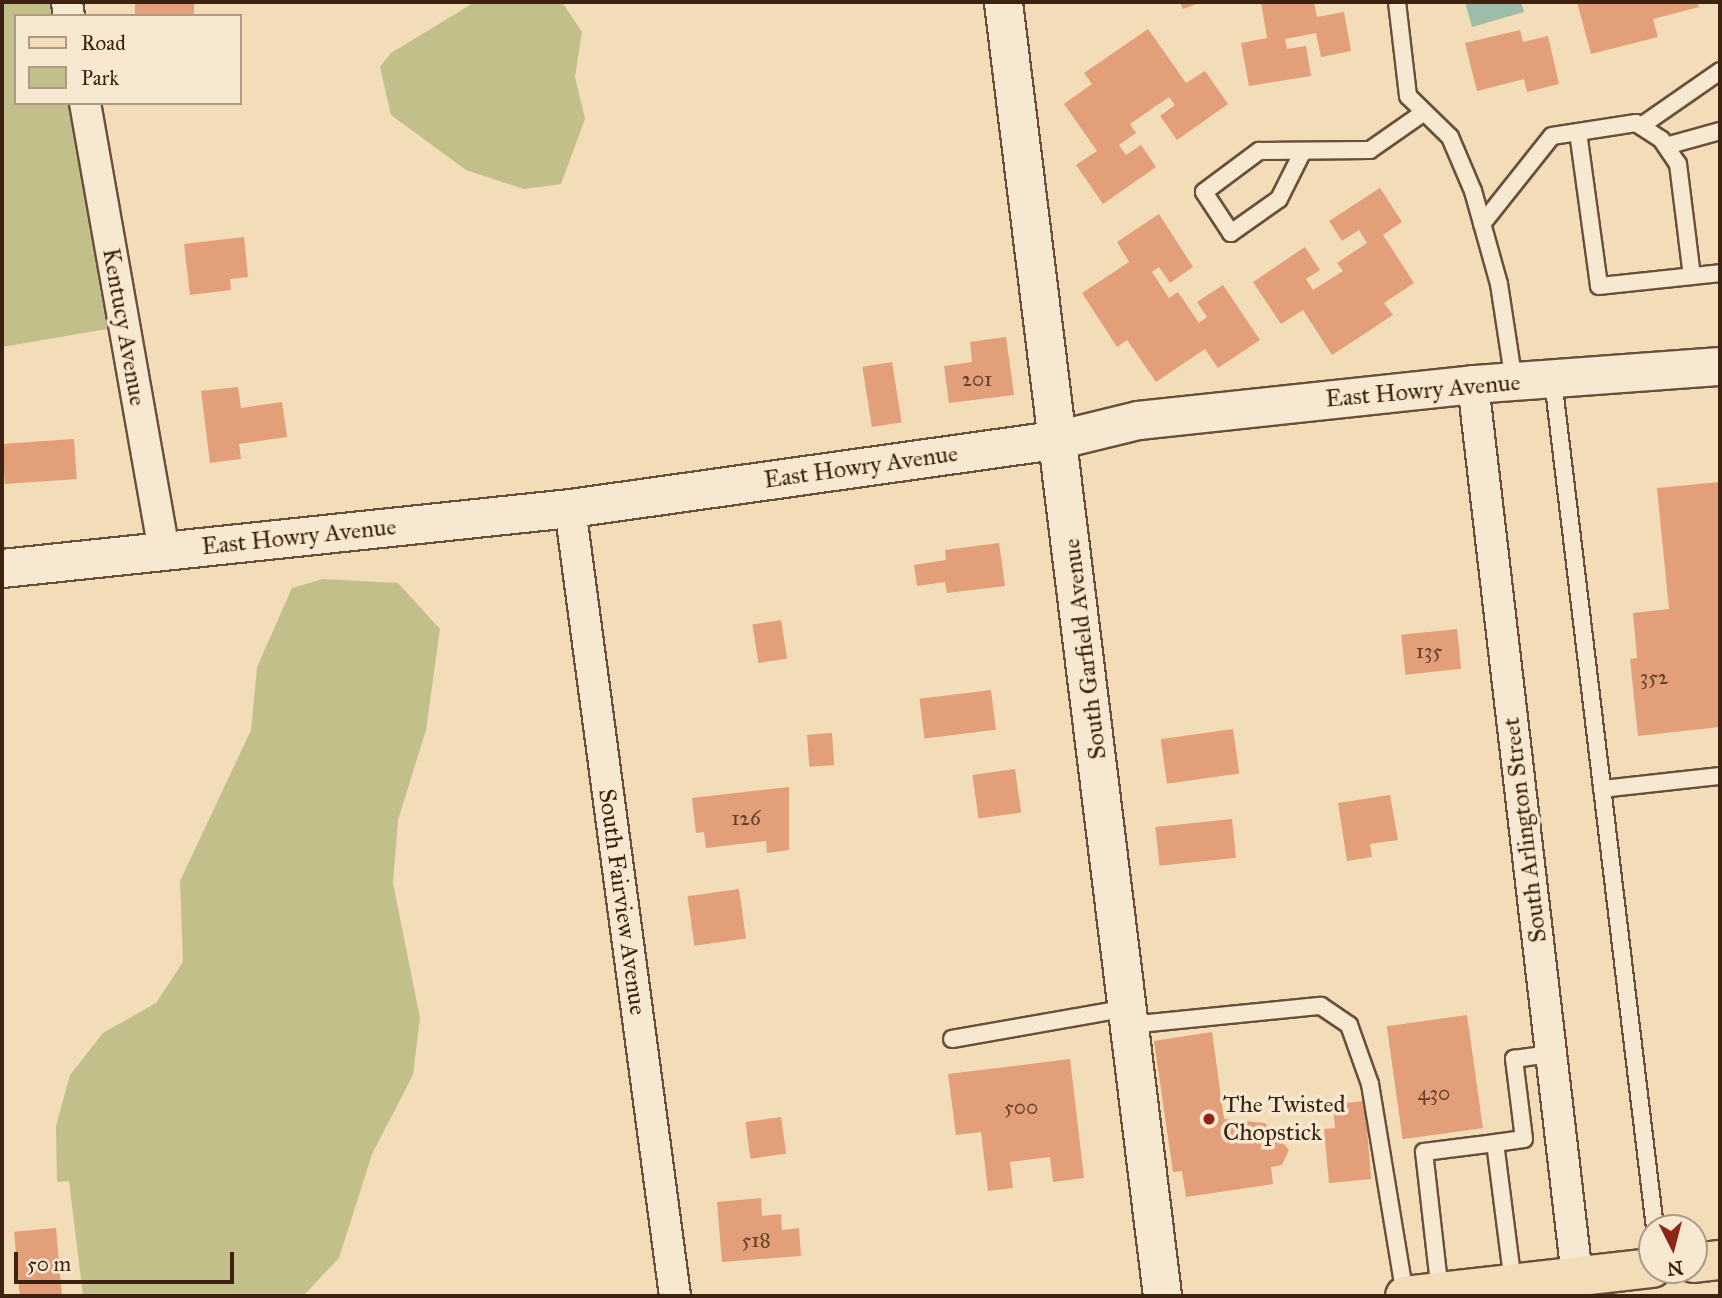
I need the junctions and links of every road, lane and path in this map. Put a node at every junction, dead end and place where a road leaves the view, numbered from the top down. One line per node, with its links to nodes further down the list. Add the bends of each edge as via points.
1 (1003, 2): 18 (street, South Garfield Avenue)
2 (1397, 2): 5 (lane, via 1408,96)
3 (1720, 71): 6 (lane)
4 (85, 105): 20 (street, Kentucy Avenue)
5 (1423, 113): 10 (lane, via 1370,150); 11 (lane, via 1450,137)
6 (1641, 126): 8 (lane); 9 (lane)
7 (1720, 131): 9 (lane)
8 (1578, 132): 11 (lane, via 1552,136); 13 (lane, via 1599,286)
9 (1666, 146): 13 (lane, via 1678,164)
10 (1303, 151): 10 (lane, via 1259,151 1205,192 1231,233 1279,200)
11 (1482, 224): 16 (lane)
12 (1720, 273): 13 (lane)
13 (1692, 276)
14 (1720, 366): 15 (street, East Howry Avenue)
15 (1553, 380): 16 (street, East Howry Avenue); 23 (lane)
16 (1514, 382): 17 (street, East Howry Avenue)
17 (1473, 384): 18 (street, East Howry Avenue, via 1138,420); 26 (street, South Arlington Street)
18 (1060, 439): 19 (street, East Howry Avenue); 24 (street, South Garfield Avenue)
19 (570, 508): 20 (street, East Howry Avenue); 33 (street, South Fairview Avenue)
20 (164, 552): 21 (street, East Howry Avenue)
21 (2, 568)
22 (1720, 776): 23 (lane)
23 (1602, 789): 28 (lane)
24 (1128, 1016): 25 (lane); 32 (lane, via 1321,1006 1336,1013 1349,1025 1367,1073 1388,1198); 34 (street, South Garfield Avenue)
25 (953, 1039)
26 (1551, 1054): 27 (lane, via 1514,1059 1524,1139); 31 (street, South Arlington Street)
27 (1495, 1143): 30 (lane); 32 (lane, via 1424,1152)
28 (1653, 1214)
29 (1638, 1270): 31 (main road)
30 (1513, 1283): 31 (main road); 32 (main road)
31 (1559, 1284)
32 (1434, 1294)
33 (675, 1296)
34 (1162, 1296)

